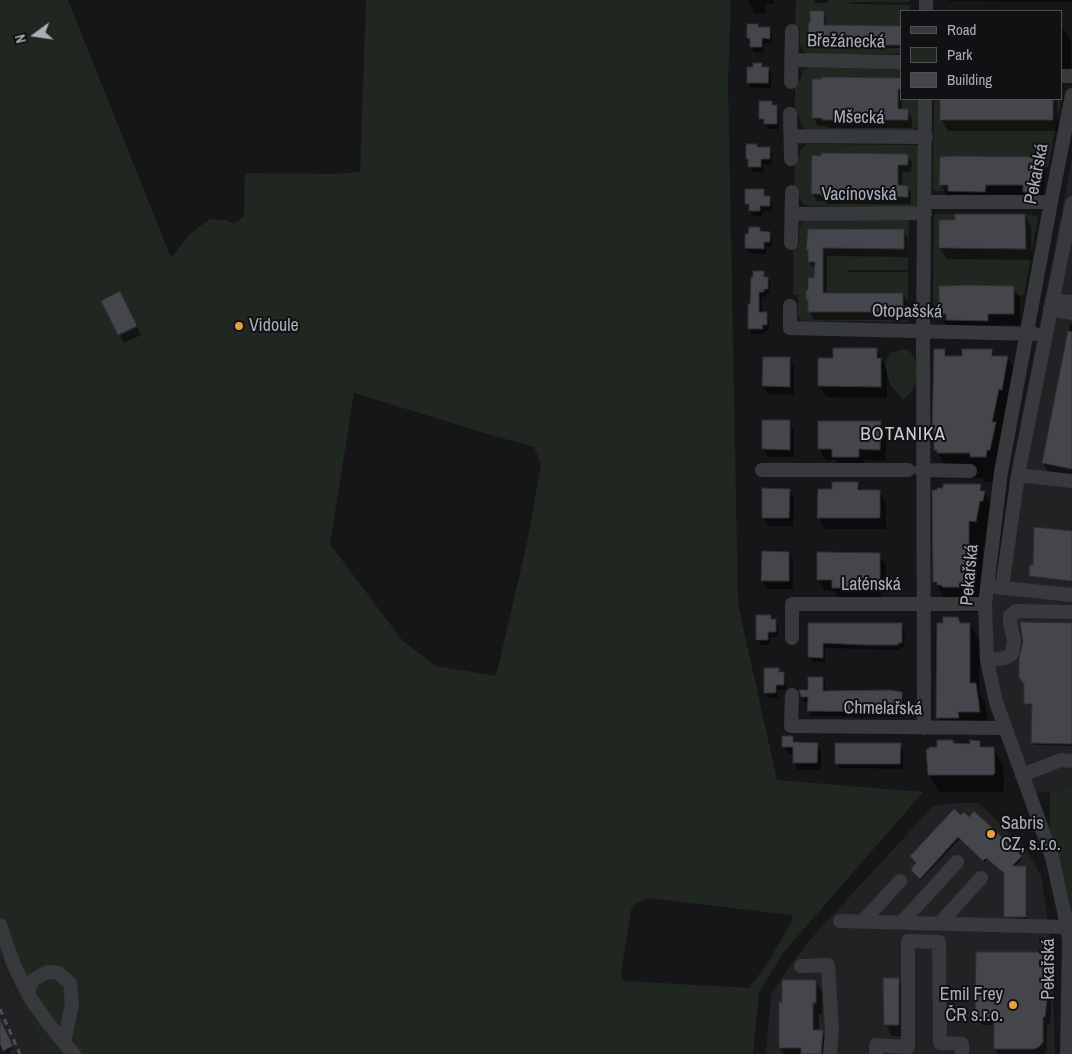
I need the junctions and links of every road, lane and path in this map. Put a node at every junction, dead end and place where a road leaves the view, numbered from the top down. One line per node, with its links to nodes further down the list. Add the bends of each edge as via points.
1 (792, 31): 2 (street, Břežánecká)
2 (792, 60): 3 (street, Břežánecká); 4 (street, Břežánecká)
3 (900, 62)
4 (791, 82)
5 (1072, 95): 12 (street, Pekařská)
6 (925, 100): 9 (street)
7 (790, 114): 8 (street)
8 (791, 136): 9 (street, Mšecká); 10 (street)
9 (926, 137): 14 (street)
10 (791, 159)
11 (792, 192): 15 (street)
12 (1050, 202): 14 (street, Vacínovská); 24 (street, Pekařská)
13 (1072, 203): 16 (street, Pekařská)
14 (925, 207): 15 (street, Vacínovská); 23 (street)
15 (792, 214): 17 (street)
16 (1070, 222): 18 (street, Pekařská)
17 (791, 244)
18 (1068, 247): 20 (street, Pekařská)
19 (1072, 302): 20 (street)
20 (1051, 305): 22 (street); 25 (street, Pekařská)
21 (790, 306): 23 (street, Otopašská, via 790,328)
22 (1072, 313)
23 (923, 331): 24 (street, Otopašská); 27 (street)
24 (1026, 333): 25 (street, Otopašská); 31 (street, Pekařská, via 1001,472)
25 (1045, 336): 29 (street, Pekařská)
26 (762, 470): 27 (street)
27 (918, 470): 28 (street); 34 (street)
28 (970, 471)
29 (1018, 475): 30 (street); 32 (street, Pekařská)
30 (1072, 481)
31 (986, 586): 32 (street); 35 (street, Pekařská)
32 (1002, 587): 33 (street)
33 (1072, 594)
34 (923, 604): 35 (street, Laténská); 37 (street, Laténská, via 792,604); 40 (street)
35 (984, 604): 38 (street, Pekařská)
36 (1072, 612): 38 (street, via 1016,611 1010,616 1014,640 1012,654)
37 (792, 638)
38 (987, 660): 41 (street, Pekařská)
39 (792, 695): 40 (street, Chmelařská, via 792,726)
40 (924, 728): 41 (street, Chmelařská)
41 (1004, 728): 43 (street, Pekařská)
42 (1072, 761): 43 (street, via 1061,760)
43 (1022, 775): 52 (street, Pekařská, via 1052,857)
44 (957, 862): 49 (street)
45 (981, 878): 50 (street)
46 (900, 881): 48 (street)
47 (840, 920): 48 (street)
48 (863, 921): 49 (street)
49 (902, 922): 50 (street)
50 (940, 923): 52 (street)
51 (0, 925): 54 (street)
52 (1067, 927): 60 (street, Pekařská)
53 (800, 966): 57 (street, via 828,965 832,1030)
54 (29, 996): 55 (street); 55 (street, via 33,980 48,972 58,973 70,983 72,1004)
55 (64, 1043): 56 (street)
56 (74, 1054)
57 (830, 1054)
58 (876, 1054): 59 (street, via 876,1045 908,1047 908,941 939,942 940,1043 962,1044)
59 (962, 1054)
60 (1067, 1054)

